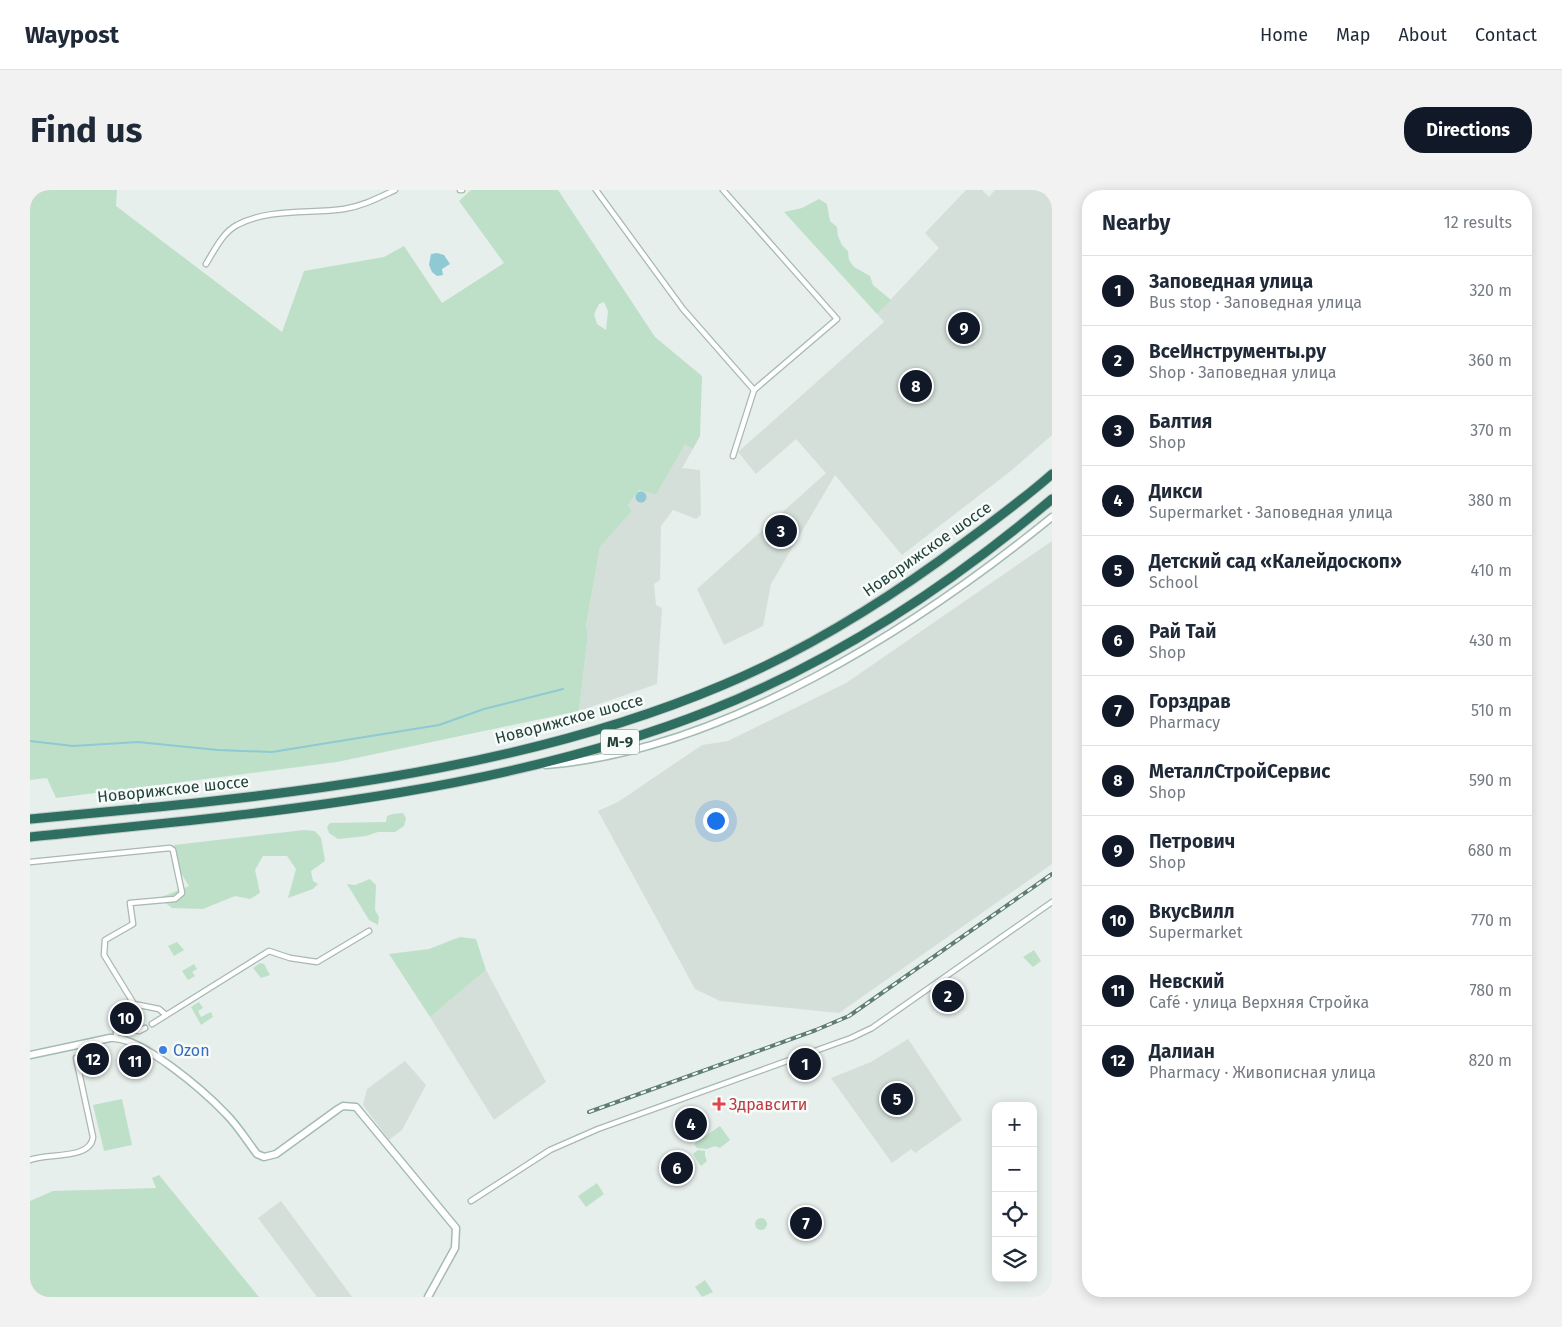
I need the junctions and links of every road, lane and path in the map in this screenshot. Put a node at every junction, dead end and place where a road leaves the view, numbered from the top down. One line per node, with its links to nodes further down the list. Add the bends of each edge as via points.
1 (395, 190): 4 (street, via 354,207 277,214 236,225 225,234)
2 (596, 190): 5 (street, via 683,309)
3 (723, 190): 5 (street, via 836,318)
4 (206, 264)
5 (754, 390): 6 (street)
6 (733, 456)
7 (1052, 474): 11 (highway, Новорижское шоссе / М-9, via 934,565 851,619 746,675 643,715 538,746 403,774 236,798)
8 (1052, 499): 10 (highway, Новорижское шоссе / М-9, via 963,570 848,644 751,693 689,719 604,747)
9 (1052, 517): 10 (street, via 963,587 811,679 714,723 659,742 575,763)
10 (530, 766): 12 (highway, Новорижское шоссе / М-9, via 422,788 319,804)
11 (35, 819)
12 (30, 837)
13 (30, 862): 16 (street, via 173,850 182,893 175,899 130,903 133,924 105,940 104,954 134,1004 159,1009)
14 (1052, 902): 23 (street, via 872,1028 598,1129 550,1150)
15 (369, 930): 16 (street, via 317,962 269,951)
16 (166, 1015): 17 (street)
17 (152, 1024)
18 (145, 1028): 19 (street, via 138,1031 120,1026)
19 (116, 1037): 20 (street); 24 (street, via 139,1045 193,1084 228,1116 260,1156 276,1154 344,1106 360,1110 456,1228 454,1248)
20 (30, 1055)
21 (76, 1058): 22 (street, via 91,1144 83,1152)
22 (30, 1160)
23 (471, 1200)
24 (428, 1297)

